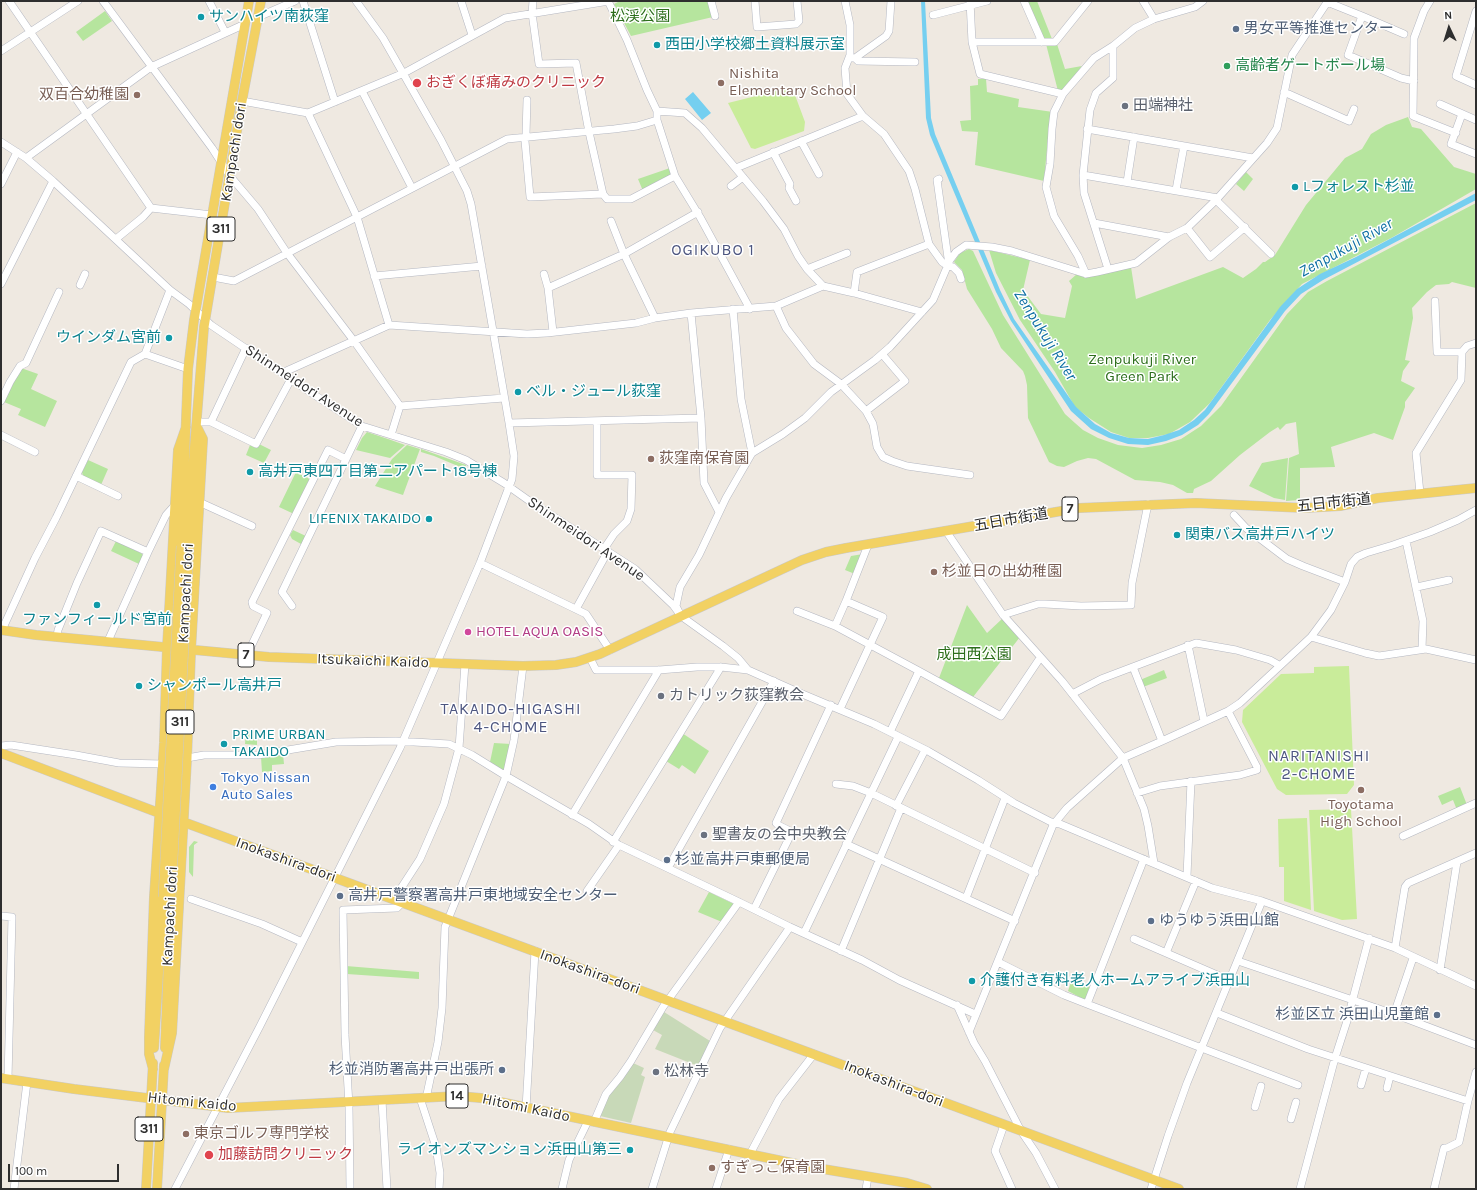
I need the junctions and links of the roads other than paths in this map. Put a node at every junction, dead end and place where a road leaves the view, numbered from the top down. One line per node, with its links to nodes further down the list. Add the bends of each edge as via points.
1 (9, 1): 34 (street)
2 (78, 1): 34 (street)
3 (103, 1): 44 (street)
4 (209, 1): 35 (street)
5 (249, 1): 33 (main road, Kampachi dori / 311)
6 (261, 1): 31 (main road, Kampachi dori / 311)
7 (295, 1): 31 (street)
8 (303, 1): 53 (street)
9 (356, 1): 45 (street)
10 (461, 1): 37 (street)
11 (533, 1): 27 (street)
12 (608, 1): 27 (street); 57 (street)
13 (710, 1): 29 (street)
14 (754, 1): 15 (street, via 757,27 796,24 799,21)
15 (797, 1)
16 (845, 1): 42 (street, via 850,25)
17 (891, 1): 42 (street, via 889,31 886,36)
18 (987, 1): 25 (street)
19 (1024, 1): 39 (street)
20 (1088, 1): 39 (street, via 1055,42)
21 (1143, 1): 32 (street)
22 (1203, 1): 32 (street, via 1195,7)
23 (1430, 1): 46 (street, via 1414,38)
24 (1327, 2): 30 (street); 49 (street, via 1292,55)
25 (970, 3): 28 (street); 38 (street)
26 (1476, 11): 47 (street, via 1456,76)
27 (532, 13): 37 (street, via 505,18); 64 (street, via 539,64 576,62)
28 (933, 15)
29 (715, 16)
30 (1362, 16): 36 (street); 46 (street, via 1348,55)
31 (258, 17): 52 (main road, Kampachi dori / 311)
32 (1154, 19): 40 (street, via 1135,28)
33 (245, 24): 35 (street); 76 (main road, Kampachi dori / 311)
34 (30, 32): 41 (street); 58 (street)
35 (225, 32): 44 (street)
36 (1404, 34)
37 (472, 35): 45 (street)
38 (972, 42): 39 (street); 50 (street, via 980,74)
39 (1042, 42)
40 (1113, 46): 50 (street, via 1094,58); 63 (street, via 1113,78 1093,97)
41 (1, 51)
42 (852, 58): 43 (street, via 858,61); 60 (street, via 845,68 847,94)
43 (915, 62)
44 (151, 67): 58 (street); 76 (street)
45 (404, 73): 48 (street); 77 (street)
46 (1414, 81): 65 (street, via 1413,116)
47 (1476, 85)
48 (362, 91): 53 (street); 89 (street)
49 (1284, 92): 55 (street, via 1349,121); 75 (street, via 1277,128)
50 (1063, 94): 115 (street, via 1054,112 1046,187 1054,216)
51 (527, 100): 67 (street)
52 (242, 101): 56 (street); 81 (main road, Kampachi dori / 311)
53 (335, 102): 56 (street)
54 (1440, 104): 59 (street)
55 (1354, 109)
56 (308, 112): 97 (street)
57 (657, 112): 61 (street); 78 (street, via 685,113 702,128)
58 (87, 114): 74 (street); 94 (street)
59 (1462, 114): 62 (street); 65 (street)
60 (863, 116): 68 (street); 104 (street, via 884,134 909,171)
61 (658, 120): 64 (street, via 636,126); 82 (street)
62 (1476, 120)
63 (1087, 129): 66 (street); 80 (street)
64 (589, 132): 67 (street); 91 (street)
65 (1456, 133): 73 (street, via 1451,144)
66 (1134, 137): 70 (street); 86 (street)
67 (525, 138): 77 (street, via 507,139); 91 (street, via 530,197)
68 (801, 141): 72 (street); 79 (street)
69 (1, 142): 71 (street, Shinmeidori Avenue)
70 (1184, 146): 75 (street); 90 (street)
71 (17, 152): 74 (street, Shinmeidori Avenue); 87 (street)
72 (772, 152): 78 (street); 93 (street, via 790,184 789,188)
73 (1476, 154)
74 (26, 158): 85 (street, Shinmeidori Avenue)
75 (1253, 158): 92 (street)
76 (221, 162): 81 (street); 96 (main road, Kampachi dori / 311)
77 (455, 167): 89 (street); 110 (street, via 471,204)
78 (736, 168): 83 (street)
79 (819, 174)
80 (1083, 175): 86 (street); 99 (street, via 1084,193)
81 (230, 176): 105 (street, via 258,209); 117 (main road, Kampachi dori / 311)
82 (675, 176): 91 (street, via 630,199 606,199); 95 (street)
83 (743, 177): 88 (street); 112 (street, via 784,229)
84 (939, 179): 109 (street, via 937,180)
85 (53, 181): 103 (street, Shinmeidori Avenue); 119 (street)
86 (1127, 182): 90 (street)
87 (1, 184)
88 (731, 186)
89 (412, 188): 97 (street)
90 (1176, 190): 92 (street)
91 (603, 194)
92 (1217, 199): 100 (street); 101 (street)
93 (796, 201)
94 (151, 208): 96 (street); 103 (street)
95 (698, 212): 107 (street); 128 (street)
96 (212, 215): 130 (main road, Kampachi dori / 311)
97 (356, 217): 105 (street); 116 (street)
98 (611, 221): 107 (street)
99 (1094, 223): 102 (street); 111 (street)
100 (1245, 227): 101 (street, via 1210,257); 108 (street)
101 (1187, 228): 102 (street)
102 (1169, 237): 111 (street, via 1136,262)
103 (116, 239): 123 (street, Shinmeidori Avenue)
104 (929, 244): 109 (street, via 942,262); 125 (street, via 857,272)
105 (287, 253): 117 (street, via 234,281); 138 (street)
106 (847, 253): 112 (street)
107 (624, 254): 122 (street); 133 (street)
108 (1271, 254)
109 (949, 263): 115 (street, via 966,246 988,247 1012,251); 118 (street, via 959,272); 131 (street, via 933,300)
110 (482, 266): 116 (street); 136 (street)
111 (1108, 269): 115 (street)
112 (807, 270): 121 (street)
113 (85, 274): 120 (street)
114 (544, 274): 122 (street)
115 (1086, 274)
116 (374, 276): 135 (street)
117 (213, 277): 134 (main road, Kampachi dori / 311)
118 (961, 279)
119 (1, 284)
120 (80, 285)
121 (823, 286): 125 (street); 127 (street)
122 (548, 288): 137 (street)
123 (170, 290): 130 (street, Shinmeidori Avenue); 142 (street)
124 (59, 292): 149 (street, via 26,363 20,366)
125 (854, 293): 131 (street)
126 (1434, 302): 141 (street, via 1437,352)
127 (776, 306): 128 (street); 147 (street, via 786,328 814,364)
128 (750, 308): 129 (street)
129 (733, 309): 132 (street); 162 (street, via 741,399)
130 (196, 311): 134 (street, Shinmeidori Avenue); 144 (main road, Kampachi dori / 311)
131 (922, 312): 143 (street)
132 (691, 313): 133 (street); 152 (street)
133 (655, 318): 137 (street, via 636,323)
134 (206, 319): 140 (street, Shinmeidori Avenue); 156 (main road, Kampachi dori / 311)
135 (388, 325): 136 (street); 138 (street)
136 (493, 332): 137 (street); 148 (street)
137 (553, 332)
138 (354, 341): 145 (street); 150 (street)
139 (1476, 343): 141 (street, via 1467,346)
140 (246, 348): 145 (street, Shinmeidori Avenue); 154 (street)
141 (1462, 352): 168 (street, via 1461,380 1416,453)
142 (145, 354): 144 (street); 165 (street, via 131,362)
143 (882, 354): 147 (street); 151 (street, via 906,381)
144 (188, 369): 158 (main road, Kampachi dori / 311)
145 (282, 373): 146 (street, Shinmeidori Avenue)
146 (291, 379): 154 (street, via 256,444); 157 (street, Shinmeidori Avenue)
147 (841, 384): 151 (street); 162 (street, via 805,418)
148 (504, 398): 150 (street); 155 (street)
149 (1, 401)
150 (400, 406): 160 (street)
151 (866, 411): 164 (street, via 873,424 877,447 883,457 907,466)
152 (701, 418): 153 (street); 174 (street, via 704,483)
153 (597, 421): 155 (street); 181 (street, via 597,475 632,475 627,521 614,534)
154 (211, 422): 156 (street)
155 (509, 423): 166 (street, via 514,456)
156 (197, 424): 170 (main road, via 203,439); 180 (main road, Kampachi dori / 311)
157 (362, 426): 160 (street, Shinmeidori Avenue); 163 (street)
158 (186, 427): 172 (main road, via 178,450); 180 (main road, Kampachi dori / 311)
159 (1, 435): 161 (street)
160 (391, 435): 166 (street, Shinmeidori Avenue, via 466,460)
161 (35, 452)
162 (752, 453): 174 (street)
163 (346, 459): 188 (street, via 282,592); 204 (street, via 328,450 324,457 252,602 253,606 267,613)
164 (970, 475)
165 (76, 476): 169 (street); 194 (street)
166 (510, 487): 181 (street, Shinmeidori Avenue); 183 (street)
167 (1476, 488): 168 (main road, 五日市街道 / 7)
168 (1420, 493): 171 (main road, 五日市街道 / 7, via 1340,506 1304,508 1196,503)
169 (118, 496)
170 (199, 502): 176 (street); 201 (main road)
171 (1148, 504): 177 (main road, 五日市街道 / 7, via 1079,508); 191 (street, via 1132,583 1131,605 1045,604)
172 (175, 505): 182 (street, via 166,515); 200 (main road)
173 (1476, 510): 178 (street)
174 (719, 512): 192 (street, via 680,587 676,606)
175 (1234, 515): 185 (street, via 1246,528 1287,559)
176 (252, 526)
177 (946, 531): 179 (main road, 五日市街道 / 7); 191 (street)
178 (1406, 541): 185 (street, via 1357,557 1351,564); 186 (street)
179 (868, 545): 187 (street); 192 (main road, 五日市街道 / 7, via 826,552 802,560)
180 (185, 546): 299 (main road, Kampachi dori / 311, bridge); 300 (main road, Kampachi dori / 311, bridge)
181 (606, 550): 189 (street); 192 (street, Shinmeidori Avenue, via 635,569 673,605)
182 (148, 552): 195 (street, via 101,531 77,582); 197 (street)
183 (480, 563): 189 (street); 208 (street)
184 (1449, 580): 186 (street)
185 (1345, 582): 196 (street, via 1331,610)
186 (1417, 587): 203 (street, via 1423,621)
187 (846, 601): 193 (street); 198 (street, via 883,617)
188 (292, 606)
189 (576, 609): 202 (street, via 586,614)
190 (797, 611): 193 (street)
191 (1003, 615): 206 (street)
192 (680, 616): 202 (main road, Itsukaichi Kaido / 7); 215 (street, Shinmeidori Avenue, via 723,646)
193 (835, 626): 198 (street)
194 (2, 630): 195 (main road, 7)
195 (57, 636): 197 (main road, Itsukaichi Kaido / 7)
196 (1311, 637): 203 (street, via 1379,656); 210 (street)
197 (108, 641): 200 (main road, Itsukaichi Kaido / 7)
198 (870, 644): 216 (street); 220 (street)
199 (1188, 645): 210 (street, via 1196,643 1236,650); 213 (street); 222 (street)
200 (167, 648): 201 (main road, Itsukaichi Kaido / 7); 233 (main road)
201 (191, 650): 204 (main road, Itsukaichi Kaido / 7); 231 (main road)
202 (610, 650): 205 (main road, Itsukaichi Kaido / 7)
203 (1422, 650): 207 (street)
204 (247, 655): 208 (main road, Itsukaichi Kaido / 7)
205 (590, 658): 211 (main road, Itsukaichi Kaido / 7, via 566,664); 214 (street, via 596,670)
206 (1040, 658): 216 (street, via 1001,716); 218 (street)
207 (1476, 660)
208 (436, 663): 209 (main road, Itsukaichi Kaido / 7); 225 (street)
209 (465, 664): 211 (main road, Itsukaichi Kaido / 7); 228 (street)
210 (1279, 665): 221 (street, via 1240,703)
211 (524, 666): 234 (street, via 514,740)
212 (721, 667): 214 (street); 215 (street); 247 (street)
213 (1133, 667): 218 (street); 226 (street)
214 (659, 670): 243 (street)
215 (748, 670): 217 (street)
216 (919, 671): 223 (street)
217 (774, 681): 219 (street); 255 (street)
218 (1072, 694): 232 (street)
219 (831, 705): 220 (street); 266 (street, via 776,823 792,832)
220 (840, 709): 223 (street)
221 (1228, 711): 222 (street); 235 (street, via 1257,770 1240,775)
222 (1204, 721): 226 (street)
223 (890, 732): 224 (street)
224 (898, 737): 229 (street); 237 (street)
225 (403, 741): 228 (street, via 449,744); 231 (street, via 336,742 258,755 204,755); 258 (street)
226 (1162, 741): 232 (street)
227 (1, 746): 233 (street, via 11,745 119,763)
228 (459, 748): 234 (street); 263 (street, via 444,804 420,860)
229 (925, 750): 239 (street); 241 (street)
230 (1, 753): 242 (main road, Inokashira-dori)
231 (187, 758): 244 (main road)
232 (1123, 758): 238 (street); 245 (street, via 1067,808)
233 (163, 764): 242 (main road)
234 (506, 776): 243 (street); 268 (street)
235 (1191, 781): 238 (street); 257 (street)
236 (836, 784): 237 (street, via 853,786)
237 (871, 793): 241 (street); 248 (street)
238 (1137, 793): 254 (street, via 1144,809)
239 (1006, 798): 245 (street); 249 (street)
240 (1476, 804): 246 (street)
241 (898, 807): 249 (street); 251 (street)
242 (159, 813): 244 (main road, Inokashira-dori); 299 (main road, via 149,1036 149,1054)
243 (572, 815): 247 (street)
244 (184, 822): 258 (main road, Inokashira-dori); 300 (main road, via 172,1033)
245 (1055, 823): 252 (street); 256 (street)
246 (1402, 836)
247 (616, 843): 255 (street); 260 (street)
248 (846, 844): 251 (street); 271 (street)
249 (985, 849): 256 (street); 261 (street)
250 (1476, 853): 253 (street)
251 (878, 859): 261 (street); 276 (street)
252 (1144, 859): 254 (street); 287 (street)
253 (1457, 862): 275 (street, via 1408,883 1405,887); 282 (street)
254 (1154, 863): 257 (street)
255 (668, 868): 265 (street)
256 (1035, 873): 269 (street)
257 (1187, 876): 259 (street)
258 (334, 877): 263 (main road, Inokashira-dori); 274 (street)
259 (1196, 881): 264 (street); 278 (street)
260 (587, 891)
261 (966, 898): 269 (street)
262 (191, 899): 274 (street, via 262,924)
263 (398, 901): 268 (main road, Inokashira-dori); 314 (street, via 396,908 342,910)
264 (1262, 901): 272 (street); 280 (street)
265 (739, 902): 266 (street); 286 (street)
266 (754, 909): 270 (street)
267 (1, 916): 303 (street, via 12,917)
268 (448, 919): 277 (main road, Inokashira-dori); 310 (street, via 445,927 438,1042)
269 (1015, 921): 281 (street)
270 (790, 927): 271 (street); 292 (street)
271 (804, 933): 276 (street)
272 (1369, 938): 275 (street); 285 (street)
273 (1134, 940): 278 (street)
274 (302, 942): 316 (street)
275 (1394, 948): 279 (street)
276 (840, 950): 288 (street, via 899,980)
277 (535, 952): 286 (main road, Inokashira-dori); 318 (street)
278 (1166, 953): 283 (street)
279 (1412, 958): 282 (street); 291 (street)
280 (1238, 960): 283 (street); 285 (street)
281 (998, 962): 287 (street); 290 (street)
282 (1440, 970): 284 (street)
283 (1230, 981): 289 (street)
284 (1476, 986)
285 (1353, 1000): 291 (street); 297 (street)
286 (668, 1001): 292 (main road, Inokashira-dori); 320 (street)
287 (1087, 1004): 295 (street)
288 (958, 1005): 290 (street); 293 (street)
289 (1217, 1013): 295 (street); 297 (street)
290 (976, 1014): 293 (street)
291 (1394, 1014): 294 (street)
292 (724, 1022): 296 (main road, Inokashira-dori); 323 (street)
293 (969, 1032): 322 (street)
294 (1476, 1045)
295 (1202, 1049): 305 (street); 327 (street, via 1187,1083)
296 (814, 1054): 321 (main road, Inokashira-dori); 325 (street, via 779,1099)
297 (1335, 1058): 298 (street); 344 (street)
298 (1366, 1068): 302 (street); 306 (street)
299 (153, 1069): 309 (main road, Kampachi dori / 311)
300 (164, 1069): 311 (main road, Kampachi dori / 311)
301 (1476, 1072): 313 (street)
302 (1390, 1076): 308 (street); 313 (street)
303 (4, 1079): 304 (main road, Hitomi Kaido / 14)
304 (27, 1082): 309 (main road, Hitomi Kaido / 14); 328 (street)
305 (1298, 1085)
306 (1361, 1085)
307 (1261, 1086): 317 (street)
308 (1387, 1088)
309 (151, 1098): 311 (main road, Hitomi Kaido / 14); 329 (main road, Kampachi dori / 311)
310 (424, 1098): 312 (main road, Hitomi Kaido / 14); 318 (main road, Hitomi Kaido / 14, via 476,1097); 334 (street, via 436,1147 440,1173)
311 (162, 1099): 316 (main road, Hitomi Kaido / 14); 330 (main road, Kampachi dori / 311)
312 (382, 1100): 314 (main road, Hitomi Kaido / 14); 333 (street)
313 (1468, 1101): 345 (street, via 1459,1142 1444,1148)
314 (349, 1102): 316 (main road, Hitomi Kaido / 14); 332 (street)
315 (1296, 1102): 319 (street)
316 (217, 1107): 331 (street)
317 (1255, 1107)
318 (526, 1108): 320 (main road, Hitomi Kaido / 14)
319 (1290, 1119)
320 (591, 1121): 323 (main road, Hitomi Kaido / 14); 335 (street, via 568,1160)
321 (1004, 1125): 322 (main road, Inokashira-dori); 340 (street, via 994,1151)
322 (1021, 1131): 327 (main road, Inokashira-dori); 341 (street)
323 (668, 1137): 324 (main road, Hitomi Kaido / 14); 336 (street)
324 (729, 1149): 325 (main road, Hitomi Kaido / 14); 337 (street)
325 (750, 1154): 326 (main road, Hitomi Kaido / 14)
326 (868, 1177): 338 (street); 339 (main road, Hitomi Kaido / 14)
327 (1154, 1180): 342 (street); 343 (main road, Inokashira-dori)
328 (14, 1189)
329 (146, 1189)
330 (157, 1189)
331 (175, 1189)
332 (350, 1189)
333 (387, 1189)
334 (439, 1189)
335 (562, 1189)
336 (652, 1189)
337 (716, 1189)
338 (866, 1189)
339 (927, 1189)
340 (1012, 1189)
341 (1055, 1189)
342 (1151, 1189)
343 (1179, 1189)
344 (1300, 1189)
345 (1434, 1189)

